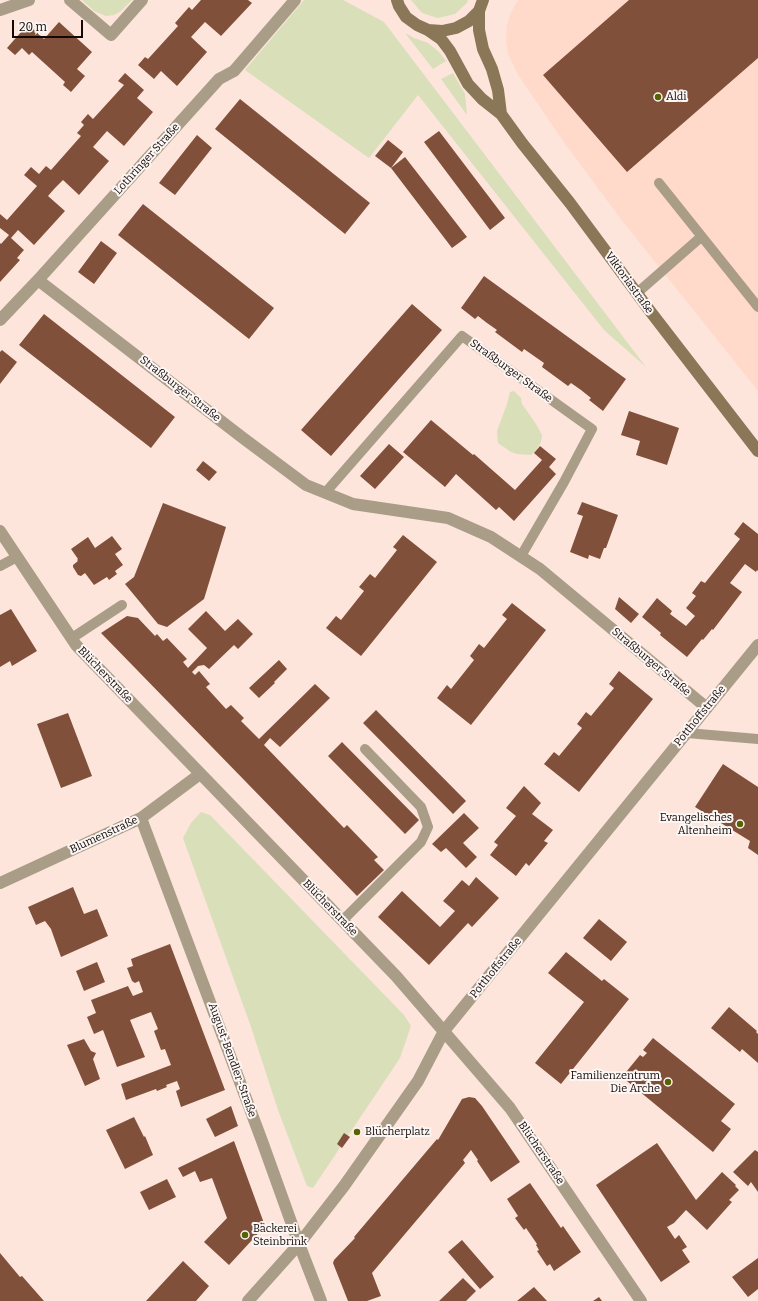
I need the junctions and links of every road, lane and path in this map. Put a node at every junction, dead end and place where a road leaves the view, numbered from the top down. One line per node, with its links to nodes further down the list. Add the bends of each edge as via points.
1 (29, 0): 7 (street)
2 (70, 0): 3 (street, via 111,35)
3 (142, 0)
4 (295, 0): 12 (street, Lothringer Straße, via 234,71 219,79)
5 (397, 0): 8 (main road, Viktoriastraße, via 406,17)
6 (481, 6): 8 (main road, via 469,21 456,28); 9 (main road, Viktoriastraße, via 479,30 498,90)
7 (0, 10)
8 (428, 30): 9 (main road, Viktoriastraße, via 441,39 450,51 468,84)
9 (501, 114): 13 (main road, Viktoriastraße)
10 (659, 183): 11 (lane)
11 (701, 237): 13 (lane); 14 (lane)
12 (38, 280): 15 (street, Lothringer Straße); 17 (street, Straßburger Straße, via 293,476)
13 (637, 293): 16 (main road, Viktoriastraße)
14 (758, 307)
15 (0, 320)
16 (758, 451)
17 (325, 493): 19 (street, Straßburger Straße, via 353,504 448,518 490,537); 19 (lane, Straßburger Straße, via 462,336 592,429)
18 (0, 531): 20 (street, Blücherstraße)
19 (521, 556): 25 (street, Straßburger Straße)
20 (17, 557): 21 (lane); 23 (street, Blücherstraße)
21 (0, 566)
22 (122, 605): 23 (lane)
23 (72, 638): 29 (street, Blücherstraße)
24 (758, 645): 25 (street, Potthoffstraße)
25 (707, 708): 26 (street, Potthoffstraße)
26 (687, 733): 27 (lane); 33 (street, Potthoffstraße)
27 (758, 739)
28 (365, 749): 32 (lane, via 422,807 428,827 421,842)
29 (200, 774): 30 (street, Blumenstraße); 32 (street, Blücherstraße)
30 (141, 818): 31 (street, Blumenstraße); 34 (street, August-Bendler-Straße)
31 (0, 884)
32 (343, 920): 33 (street, Blücherstraße)
33 (444, 1031): 34 (street, Potthoffstraße, via 418,1081 344,1186); 37 (street, Blücherstraße, via 510,1108)
34 (299, 1244): 35 (street, Potthoffstraße); 36 (street, August-Bendler-Straße)
35 (248, 1301)
36 (321, 1301)
37 (641, 1301)

